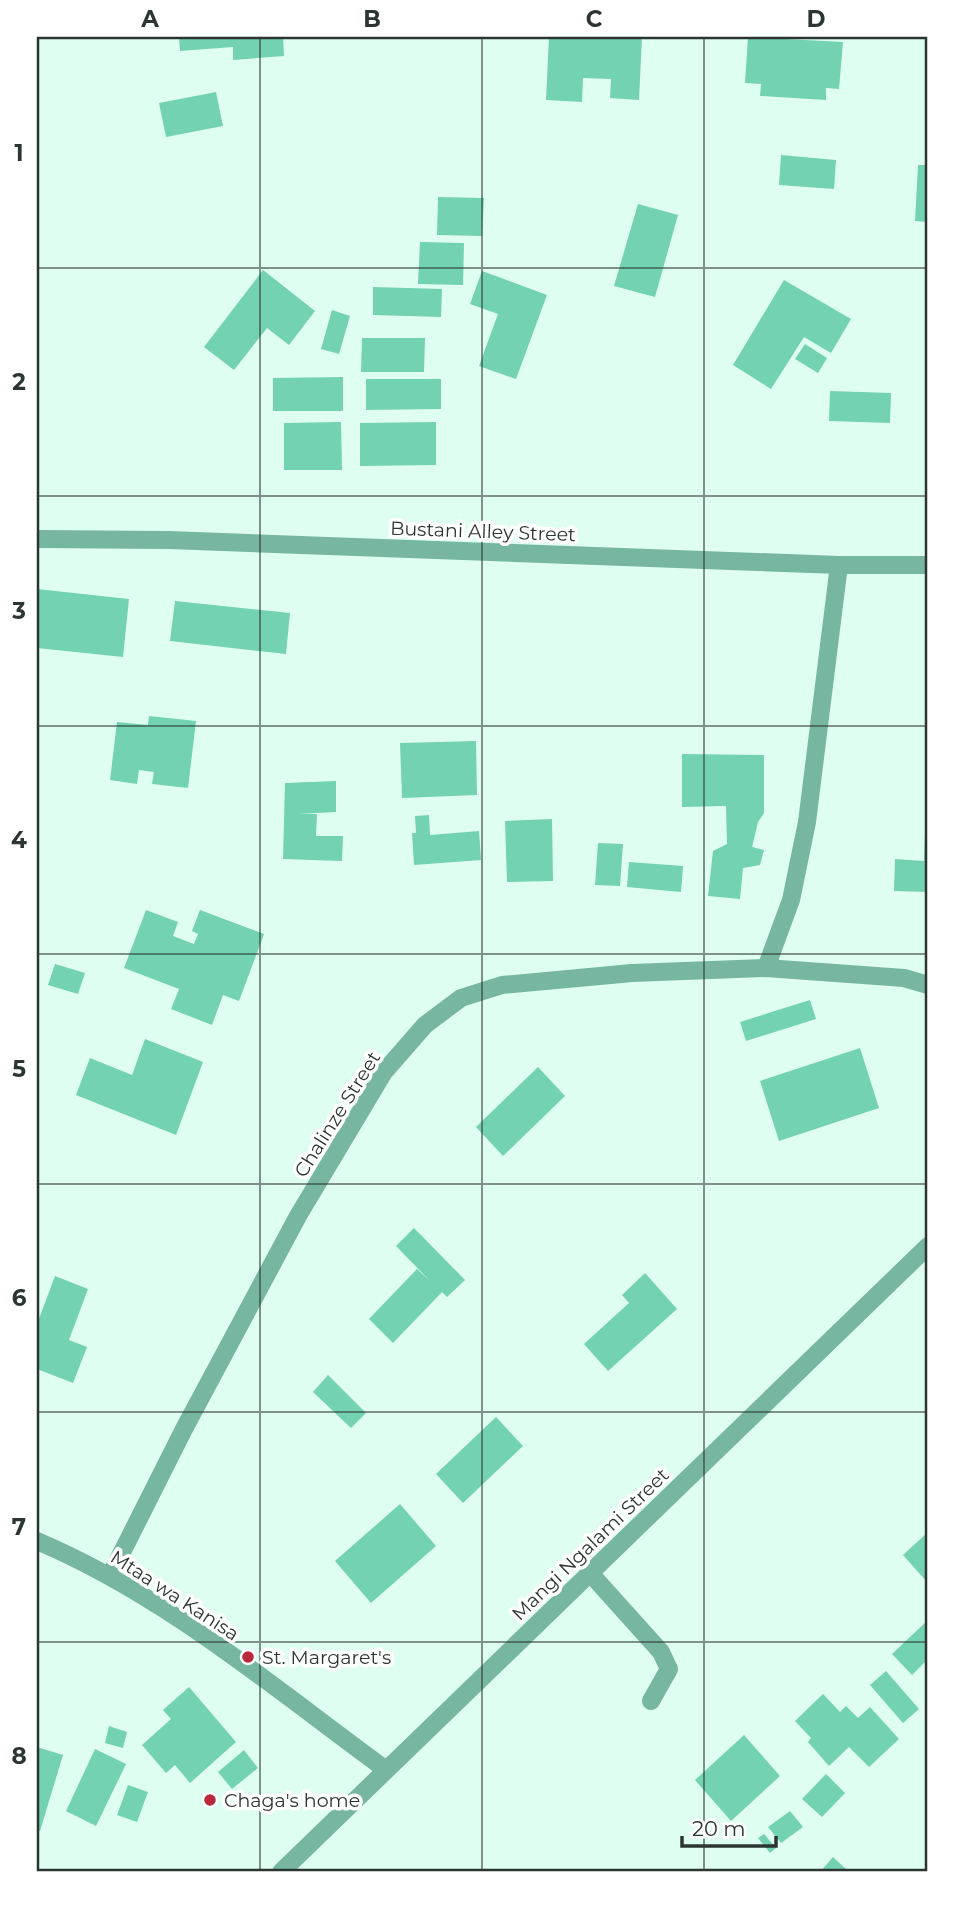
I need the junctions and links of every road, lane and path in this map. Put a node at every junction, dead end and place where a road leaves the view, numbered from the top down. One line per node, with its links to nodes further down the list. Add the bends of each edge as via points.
1 (37, 539): 2 (street, Bustani Alley Street)
2 (839, 565): 3 (street, Bustani Alley Street); 4 (street, via 807,822 791,901)
3 (928, 565)
4 (766, 968): 5 (street, Chalinze Street, via 904,978); 9 (street, Chalinze Street, via 632,973 502,985 461,998 425,1025 384,1072 298,1216)
5 (928, 985)
6 (928, 1245): 8 (street, Mangi Ngalami Street)
7 (37, 1541): 9 (street, Mtaa wa Kanisa)
8 (590, 1573): 10 (street, via 661,1652 669,1669); 11 (street, Mangi Ngalami Street)
9 (110, 1576): 11 (street, Mtaa wa Kanisa, via 204,1636)
10 (651, 1701)
11 (385, 1769): 12 (street, Mangi Ngalami Street)
12 (281, 1872)

